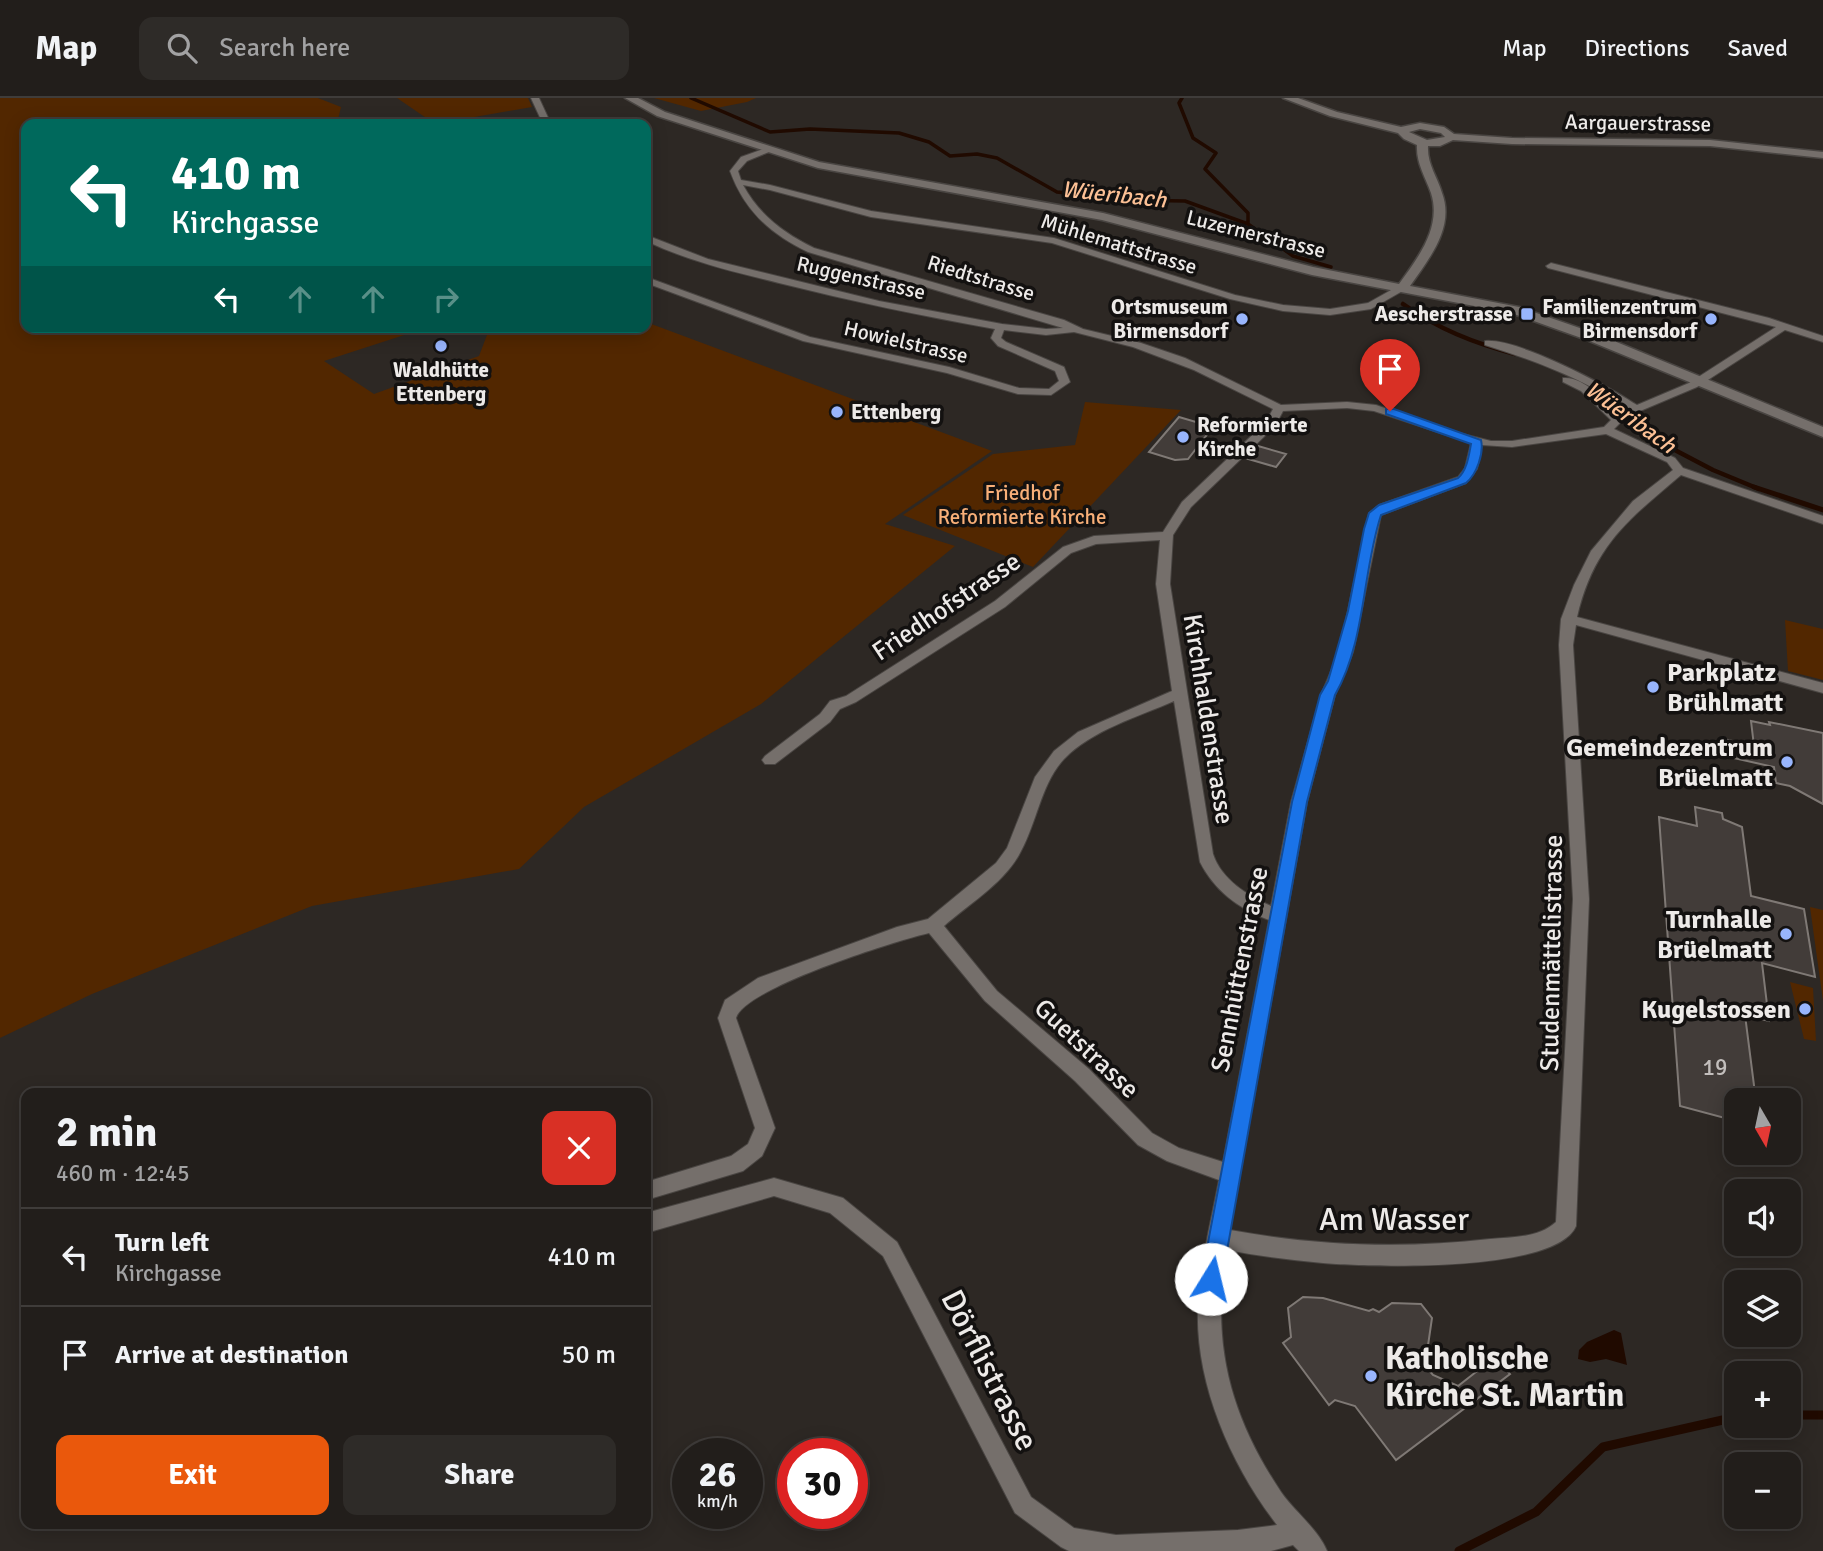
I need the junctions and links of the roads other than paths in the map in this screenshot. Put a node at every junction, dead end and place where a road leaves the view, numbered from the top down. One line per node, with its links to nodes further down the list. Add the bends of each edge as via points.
1 (535, 98): 4 (street)
2 (629, 98): 8 (main road, Luzernerstrasse, via 661,114)
3 (1287, 98): 5 (main road)
4 (545, 119)
5 (1403, 131): 6 (main road, via 1414,126 1433,127); 7 (main road)
6 (1451, 137): 7 (main road); 9 (main road, Aargauerstrasse, via 1710,143)
7 (1423, 142): 14 (main road, via 1422,158 1440,202 1440,215 1425,256)
8 (766, 150): 10 (street, via 739,163 734,170); 14 (main road, Luzernerstrasse, via 850,172 1102,217 1312,271)
9 (1823, 155)
10 (737, 182): 14 (street, Mühlemattstrasse, via 870,214 1052,240 1181,283 1300,309 1372,306 1389,300); 17 (street, Riedtstrasse, via 768,226 811,250 1060,322)
11 (651, 240): 16 (street, Ruggenstrasse, via 741,270)
12 (1550, 266): 15 (street)
13 (651, 282): 16 (street, Howielstrasse, via 807,339 949,370 1018,391 1037,394 1060,388 1065,382 1060,369 1002,344 996,338)
14 (1403, 287): 19 (main road, Luzernerstrasse, via 1527,314)
15 (1784, 326): 18 (street); 19 (street)
16 (1001, 327): 17 (street, Ruggenstrasse)
17 (1072, 330): 20 (street, Riedtstrasse, via 1184,360)
18 (1823, 339)
19 (1699, 381): 21 (street); 23 (main road, Luzernerstrasse)
20 (1279, 408): 24 (street, via 1376,408); 27 (street, via 1271,424 1186,505)
21 (1627, 414): 21 (street, via 1562,377 1486,347 1566,368 1611,391); 22 (street)
22 (1607, 430): 24 (street, via 1511,444); 25 (street, via 1671,460)
23 (1823, 432)
24 (1477, 442): 32 (street, Sennhüttenstrasse, via 1471,469 1462,480 1375,513 1344,653 1305,780)
25 (1679, 470): 26 (street); 28 (street, Studenmättelistrasse, via 1638,503 1604,541 1578,584)
26 (1823, 520)
27 (1167, 535): 30 (street, Kirchhaldenstrasse, via 1163,584); 31 (street, Friedhofstrasse, via 1094,540 1067,550 1000,604 852,699 835,705 825,718)
28 (1568, 619): 29 (street); 37 (street, Studenmättelistrasse, via 1581,898)
29 (1823, 688)
30 (1180, 692): 32 (street, Kirchhaldenstrasse, via 1208,863 1236,893 1261,911); 33 (street, via 1083,736 1059,755 1043,777 1014,850 1002,867)
31 (769, 760)
32 (1278, 915): 34 (street, Sennhüttenstrasse)
33 (933, 925): 34 (street, Guetstrasse, via 991,996 1082,1075 1145,1139 1174,1155); 35 (street, via 764,983 730,1005 727,1018 765,1128 755,1150 736,1164)
34 (1230, 1174): 38 (street, Sennhüttenstrasse)
35 (651, 1190)
36 (651, 1222): 39 (street, Dörflistrasse, via 774,1187 836,1205 890,1249 1023,1505 1069,1539 1129,1546 1249,1541)
37 (1566, 1226): 38 (street, Am Wasser, via 1558,1236 1538,1243 1444,1256 1348,1255)
38 (1217, 1238): 39 (street, Sennhüttenstrasse, via 1209,1322 1215,1367 1244,1451)
39 (1295, 1532): 40 (street, Sennhüttenstrasse)
40 (1315, 1551)

